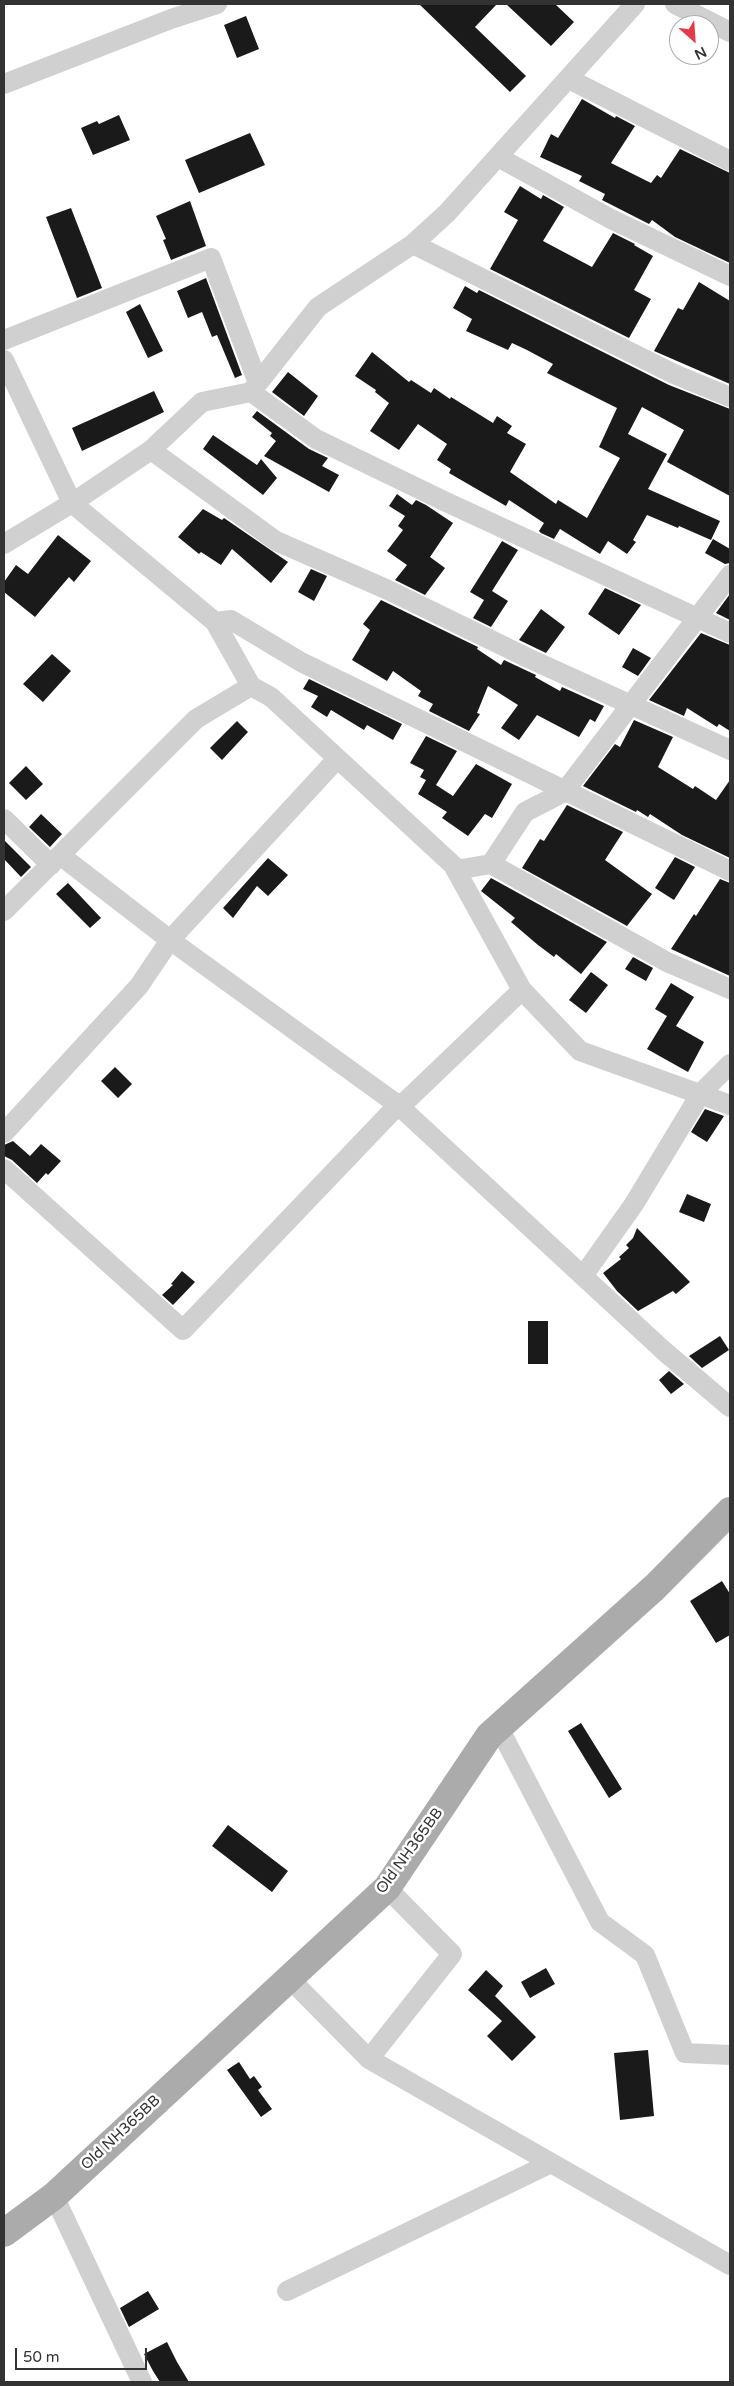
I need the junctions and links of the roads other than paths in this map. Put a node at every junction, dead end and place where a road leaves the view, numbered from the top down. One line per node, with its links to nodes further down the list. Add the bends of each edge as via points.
1 (217, 4): 6 (street)
2 (635, 4): 5 (street)
3 (675, 4): 4 (street)
4 (730, 32)
5 (569, 79): 7 (street); 8 (street)
6 (4, 84)
7 (498, 157): 9 (street, via 447,213); 10 (street, via 611,219)
8 (730, 161)
9 (413, 244): 13 (street, via 318,307); 14 (street, via 674,374)
10 (730, 276)
11 (4, 340): 13 (street, via 211,258)
12 (4, 360): 16 (street)
13 (254, 388): 15 (street, via 202,402); 19 (street, via 316,439)
14 (730, 397)
15 (151, 450): 16 (street); 23 (street, via 276,541)
16 (72, 503): 17 (street); 20 (street)
17 (4, 544)
18 (730, 575): 19 (street)
19 (698, 618): 21 (street); 23 (street)
20 (215, 622): 22 (street); 26 (street, via 231,620 301,662)
21 (730, 633)
22 (251, 686): 25 (street, via 271,697); 28 (street, via 196,719)
23 (631, 704): 24 (street); 26 (street)
24 (730, 750)
25 (337, 759): 30 (street); 33 (street)
26 (564, 792): 29 (street, via 525,812); 31 (street)
27 (4, 819): 28 (street)
28 (55, 860): 32 (street); 33 (street)
29 (491, 864): 30 (street); 34 (street, via 667,962)
30 (456, 870): 35 (street)
31 (730, 871)
32 (4, 911)
33 (170, 940): 38 (street); 40 (street, via 139,986)
34 (730, 989)
35 (522, 990): 37 (street, via 580,1051); 38 (street, via 406,1101)
36 (730, 1064): 37 (street)
37 (701, 1093): 39 (street); 42 (street, via 634,1204)
38 (398, 1105): 41 (street, via 183,1330); 42 (street)
39 (730, 1106)
40 (4, 1133)
41 (4, 1169)
42 (583, 1276): 43 (street)
43 (730, 1407)
44 (730, 1511): 45 (main road, Old NH365BB, via 655,1587)
45 (499, 1728): 46 (main road, Old NH365BB, via 489,1736); 48 (street, via 600,1922 644,1955 684,2054)
46 (387, 1888): 47 (main road, Old NH365BB); 49 (street, via 452,1954)
47 (289, 1978): 49 (street); 51 (main road, Old NH365BB)
48 (730, 2055)
49 (368, 2059): 50 (street)
50 (551, 2163): 53 (street); 54 (street)
51 (54, 2196): 52 (main road, Old NH365BB); 55 (street)
52 (4, 2233)
53 (730, 2265)
54 (287, 2291)
55 (142, 2382)

